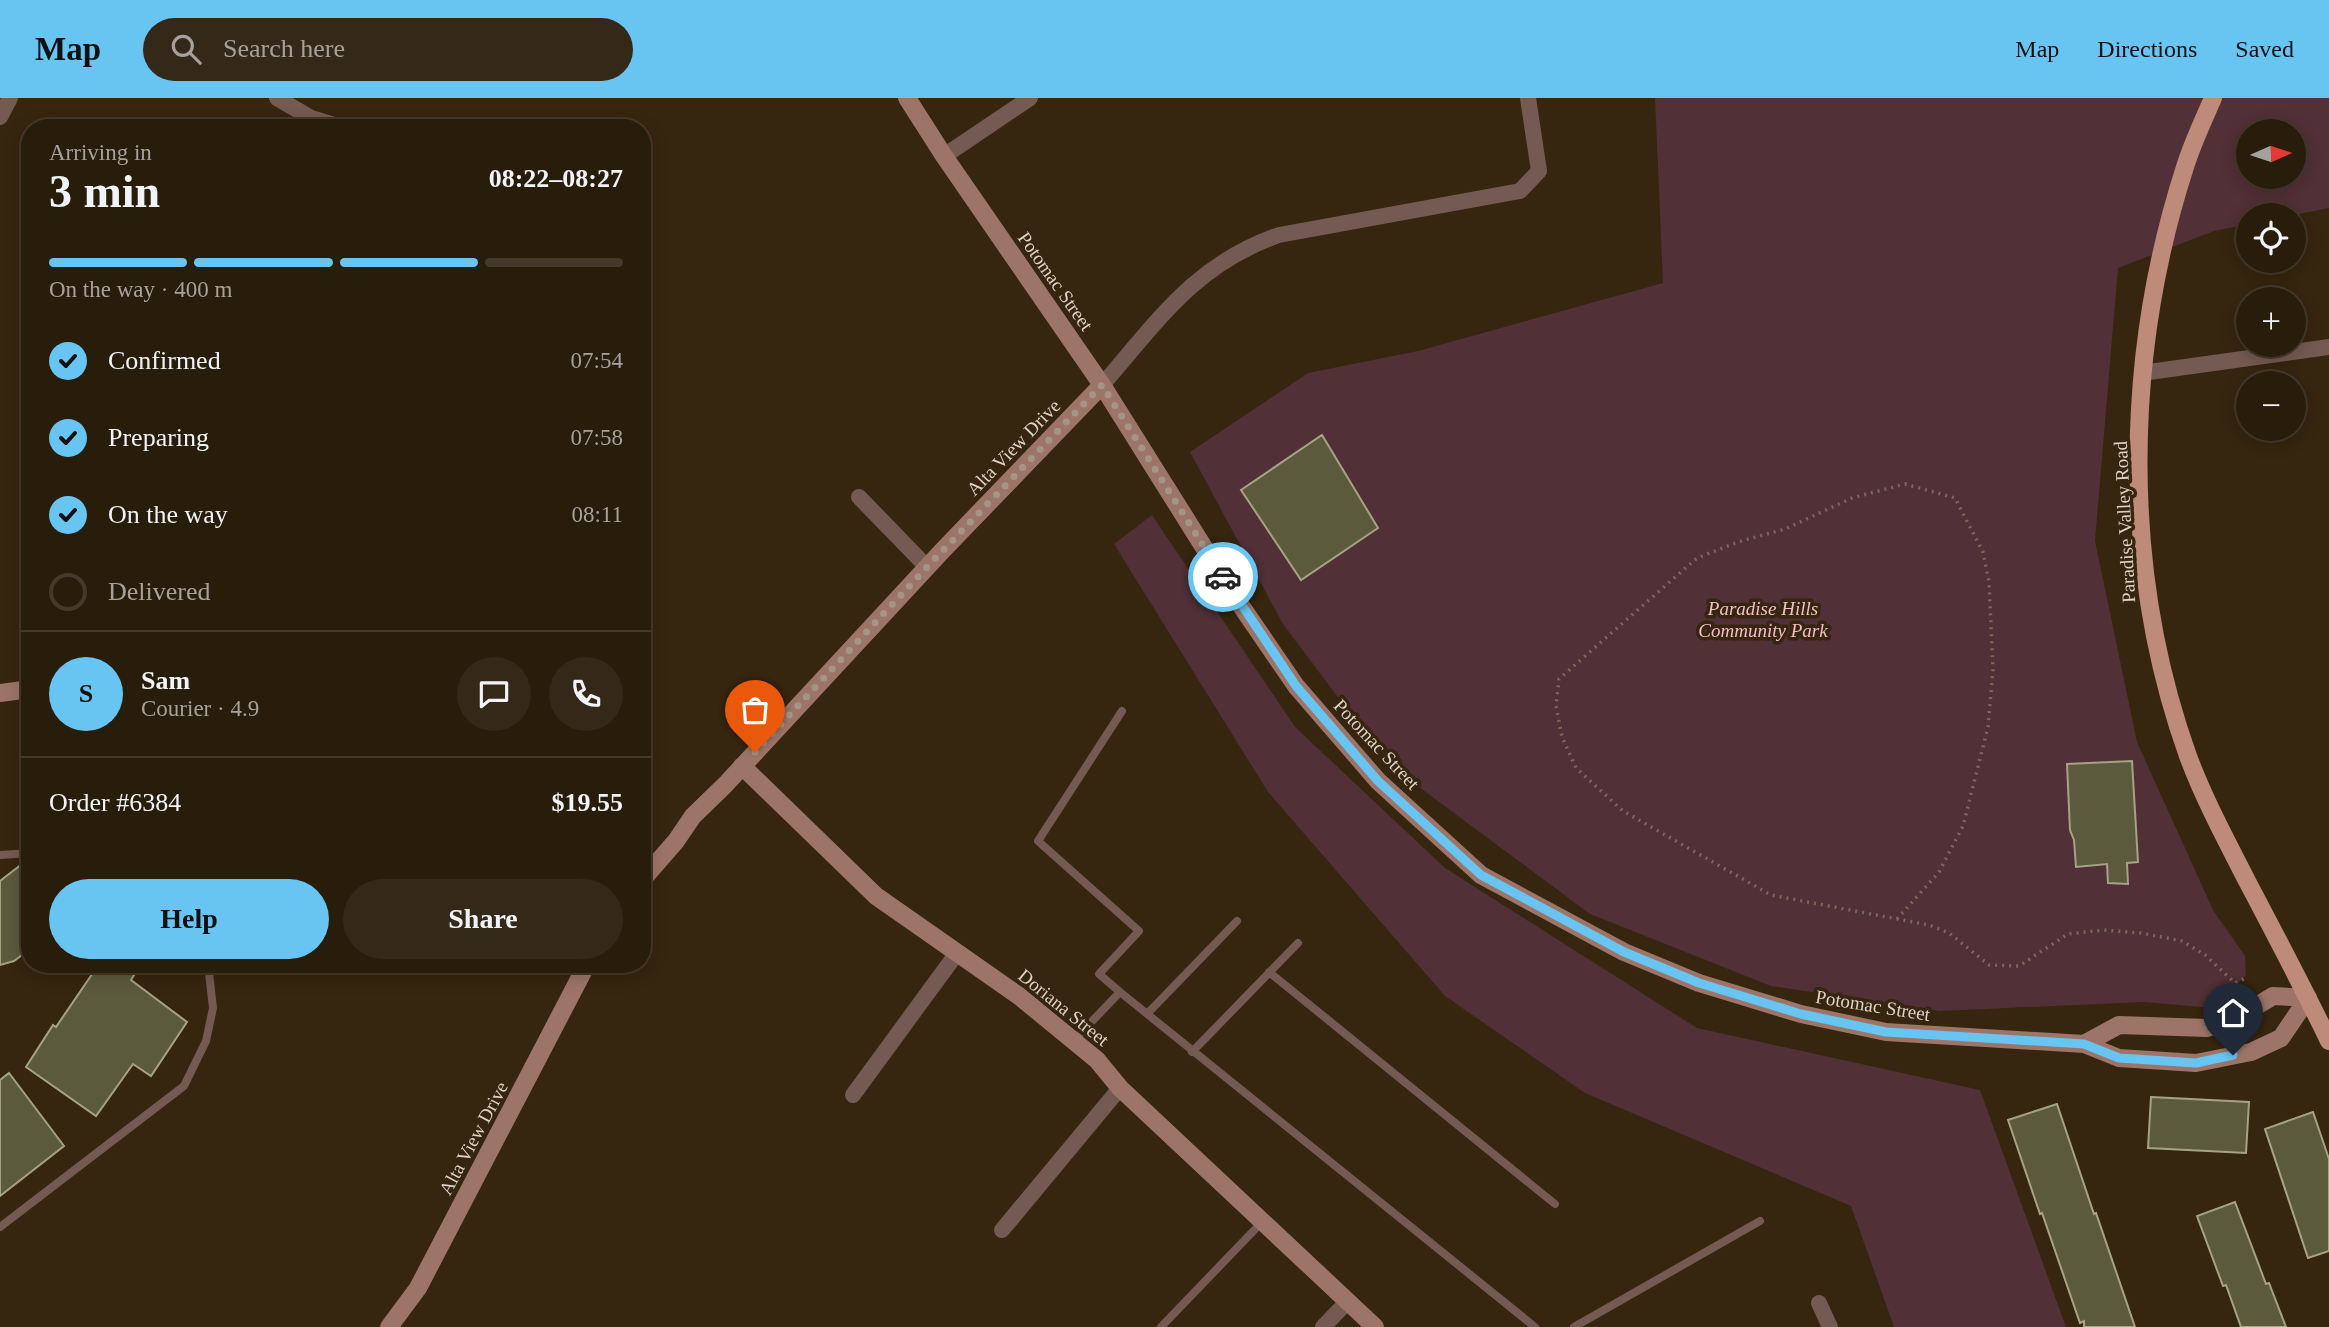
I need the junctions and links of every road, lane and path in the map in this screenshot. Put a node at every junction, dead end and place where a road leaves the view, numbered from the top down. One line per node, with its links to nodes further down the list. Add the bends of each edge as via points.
1 (10, 98): 7 (street)
2 (277, 98): 8 (street)
3 (907, 98): 9 (street, Potomac Street)
4 (1030, 98): 9 (street)
5 (1528, 98): 12 (street, Alta View Drive, via 1539,171 1520,191 1259,242 1186,288)
6 (2213, 98): 11 (main road, Paradise Valley Road, via 2174,205)
7 (0, 117)
8 (314, 119)
9 (944, 156): 12 (street, Potomac Street)
10 (2329, 347): 11 (street)
11 (2142, 373): 31 (main road, Paradise Valley Road, via 2138,459 2142,542 2150,616 2170,693 2188,756 2218,824)
12 (1102, 385): 14 (street, Alta View Drive); 35 (street, Potomac Street, via 1296,686 1378,781 1481,875 1624,952 1699,983 1801,1014 1886,1032)
13 (859, 497): 14 (street)
14 (927, 567): 18 (street, Alta View Drive)
15 (21, 690): 16 (street)
16 (0, 693)
17 (1122, 711): 30 (lane, via 1038,841 1139,931 1099,974)
18 (742, 766): 21 (street, Alta View Drive, via 692,816); 25 (street, Doriana Street, via 876,896)
19 (21, 854): 20 (lane)
20 (0, 855)
21 (651, 870)
22 (1897, 919): 22 (path, via 1771,895 1623,811 1576,768 1562,737 1556,706 1559,679 1697,558 1785,529 1852,498 1905,484 1955,498 1983,552 1993,670 1988,727 1964,826 1939,872); 29 (path, via 1948,933 1989,965 2019,966 2068,934 2103,930 2182,941 2235,983)
23 (1237, 921): 32 (lane)
24 (1297, 943): 26 (lane)
25 (957, 953): 33 (street, Doriana Street); 38 (street)
26 (1269, 972): 36 (lane); 39 (lane)
27 (209, 973): 42 (lane, via 213,1008 206,1041 184,1086)
28 (582, 973): 46 (street, Alta View Drive, via 418,1288)
29 (2249, 977)
30 (1120, 992): 32 (lane); 33 (lane)
31 (2308, 998): 34 (main road, Paradise Valley Road); 35 (street, via 2273,996 2236,1018 2207,1028 2119,1025); 35 (street, Potomac Street, via 2281,1038 2251,1052 2196,1063 2119,1058)
32 (1147, 1014): 36 (lane)
33 (1074, 1040): 37 (street, Doriana Street)
34 (2329, 1041)
35 (2084, 1044)
36 (1192, 1052): 50 (lane)
37 (1120, 1088): 41 (street, Doriana Street); 43 (street)
38 (853, 1095)
39 (1555, 1204)
40 (1760, 1221): 51 (lane)
41 (1262, 1222): 44 (street, Doriana Street); 47 (lane)
42 (0, 1227)
43 (1002, 1230)
44 (1348, 1301): 48 (street); 49 (street, Doriana Street)
45 (1819, 1303): 52 (street)
46 (389, 1327)
47 (1161, 1327)
48 (1323, 1327)
49 (1375, 1327)
50 (1535, 1327)
51 (1574, 1327)
52 (1830, 1327)

